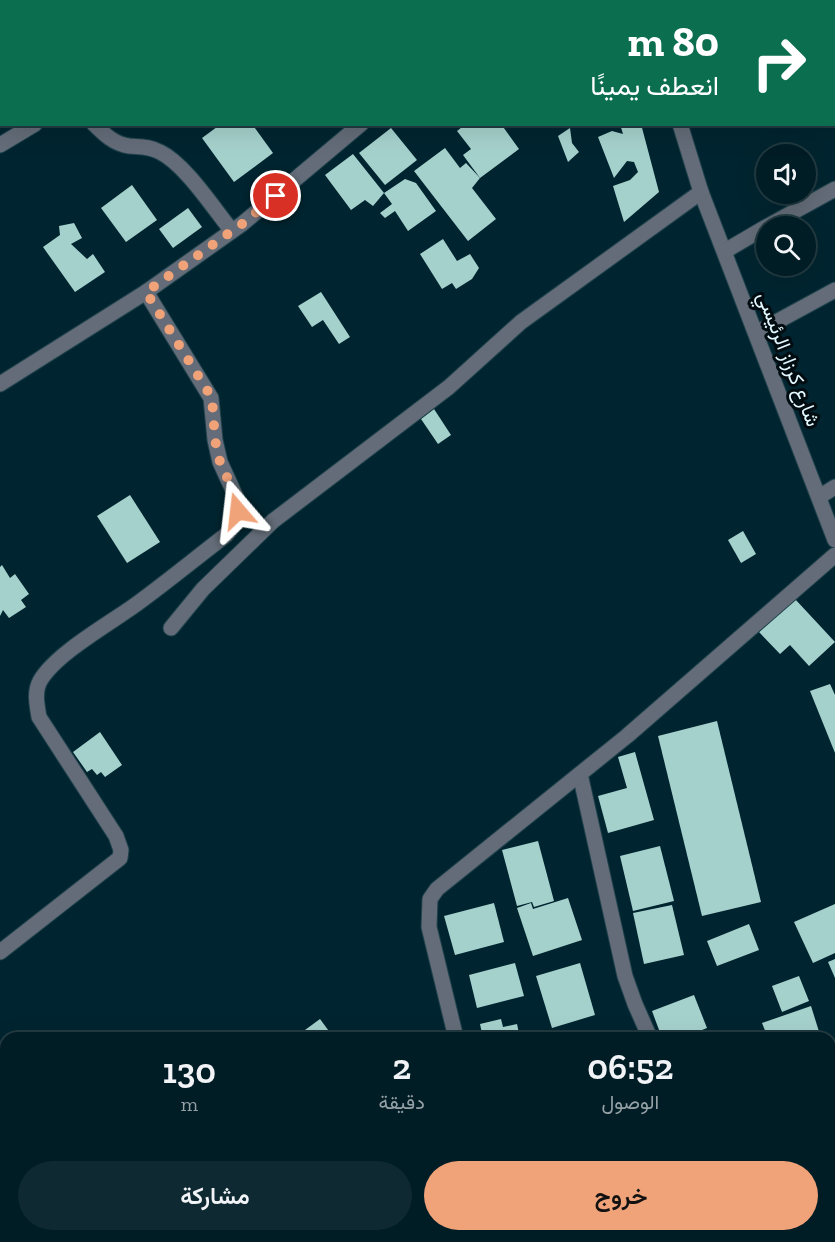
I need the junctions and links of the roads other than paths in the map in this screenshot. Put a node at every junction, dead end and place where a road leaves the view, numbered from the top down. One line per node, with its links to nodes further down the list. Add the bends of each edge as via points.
1 (32, 126): 5 (street)
2 (96, 126): 9 (street, via 113,141 162,152 184,172)
3 (359, 126): 9 (street)
4 (681, 126): 7 (street, شارع كرزاز الرئيسي)
5 (0, 145)
6 (835, 189): 8 (street)
7 (701, 192): 11 (street, شارع كرزاز الرئيسي); 20 (street, via 521,322 448,387 273,522 211,581)
8 (787, 216)
9 (232, 231): 13 (street)
10 (756, 233): 11 (street)
11 (725, 251): 14 (street, شارع كرزاز الرئيسي)
12 (835, 290): 14 (street)
13 (146, 292): 15 (street); 22 (street, via 212,398 220,462 237,499 238,511 226,535 72,650 39,682 39,717 116,836 120,858)
14 (756, 333): 17 (street, شارع كرزاز الرئيسي)
15 (0, 384)
16 (835, 487): 17 (street)
17 (819, 497): 18 (street, شارع كرزاز الرئيسي)
18 (835, 540)
19 (835, 555): 21 (street)
20 (171, 628)
21 (580, 774): 23 (street, via 452,876 430,899 429,927); 24 (street, via 625,976)
22 (0, 952)
23 (455, 1032)
24 (647, 1032)

